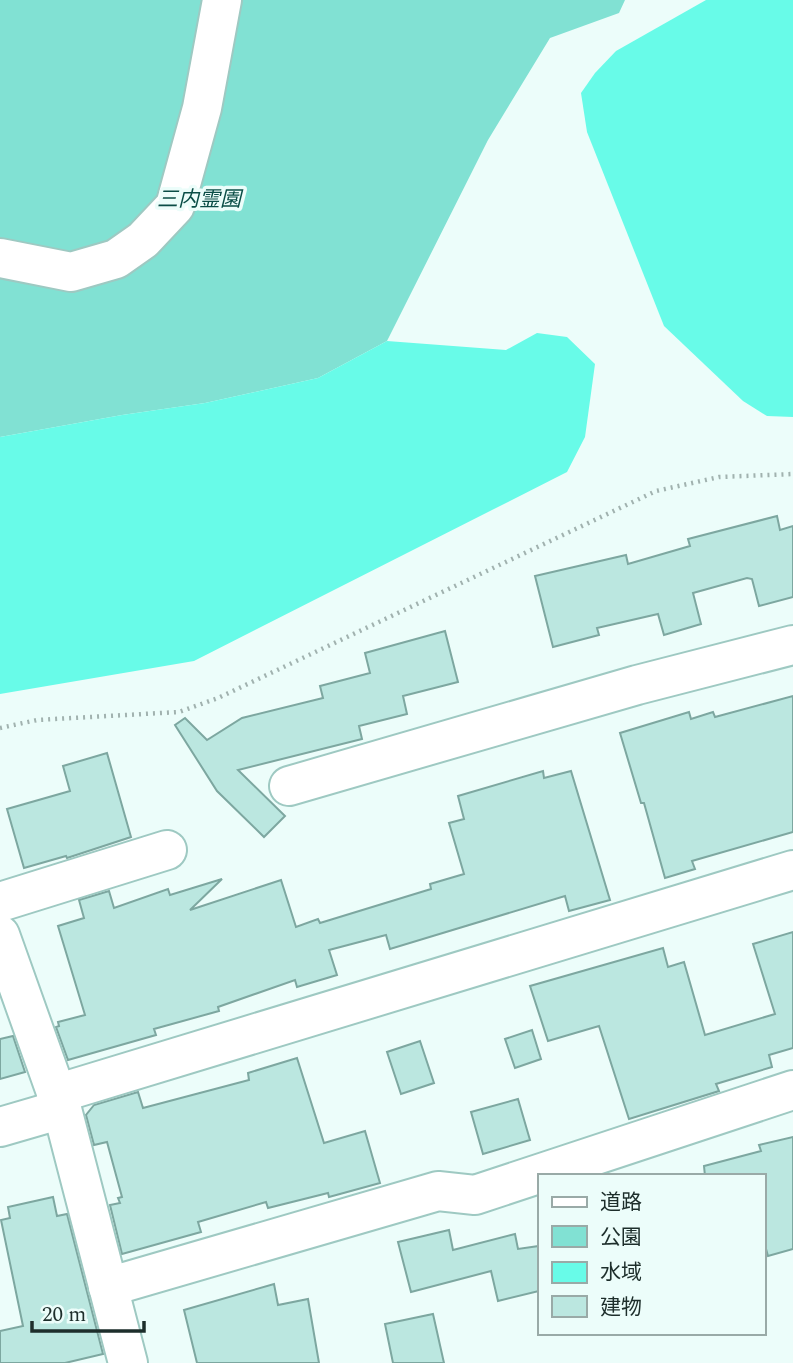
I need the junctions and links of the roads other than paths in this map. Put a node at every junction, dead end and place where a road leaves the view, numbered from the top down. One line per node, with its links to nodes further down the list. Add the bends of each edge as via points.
1 (222, 0): 2 (street, via 202,108 175,206 143,240 117,259 71,272)
2 (0, 258)
3 (793, 645): 4 (street, via 637,685)
4 (289, 786)
5 (167, 850): 7 (street)
6 (793, 870): 10 (street)
7 (0, 902)
8 (0, 935): 10 (street)
9 (793, 1090): 13 (street)
10 (59, 1101): 11 (street); 14 (street)
11 (0, 1127)
12 (538, 1174): 14 (street, via 475,1195 438,1191)
13 (539, 1174)
14 (108, 1287): 15 (street)
15 (128, 1363)

